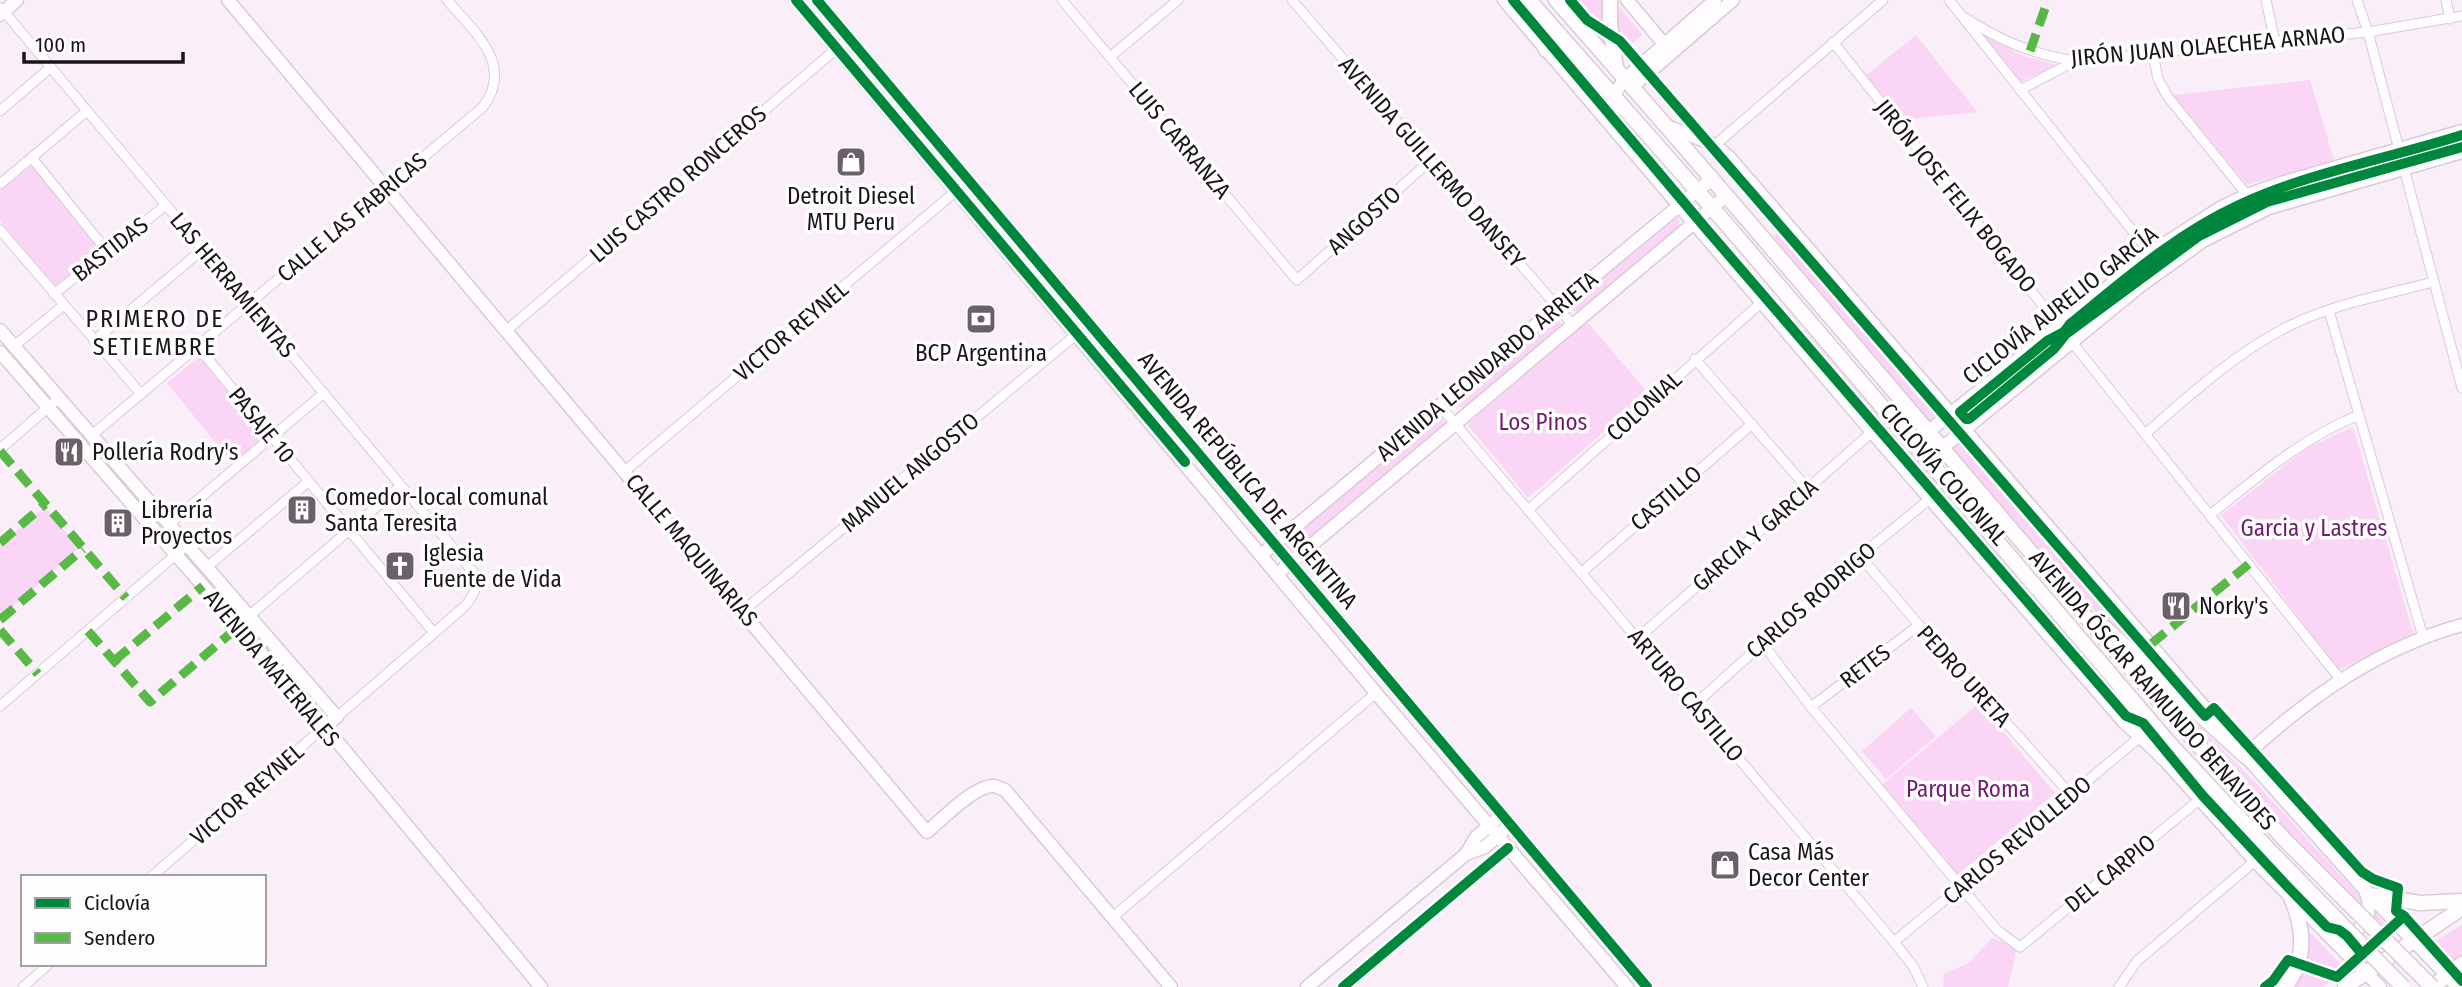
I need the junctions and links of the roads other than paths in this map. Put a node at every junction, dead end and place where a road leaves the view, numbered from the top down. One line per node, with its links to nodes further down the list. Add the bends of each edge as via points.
1 (17, 0): 21 (main road)
2 (228, 0): 52 (main road, CALLE MAQUINARIAS)
3 (447, 0): 52 (street, CALLE LAS FABRICAS, via 489,51 495,72 493,91 483,107)
4 (796, 0): 30 (main road, AVENIDA REPÚBLICA DE ARGENTINA)
5 (817, 0): 26 (main road, AVENIDA REPÚBLICA DE ARGENTINA)
6 (1062, 0): 33 (street, LUIS CARRANZA)
7 (1178, 0): 33 (street)
8 (1292, 0): 48 (street, AVENIDA GUILLERMO DANSEY)
9 (1504, 0): 31 (main road, AVENIDA ÓSCAR RAIMUNDO BENAVIDES)
10 (1527, 0): 31 (main road); 38 (main road, AVENIDA ÓSCAR RAIMUNDO BENAVIDES)
11 (1556, 0): 36 (main road, AVENIDA ÓSCAR RAIMUNDO BENAVIDES)
12 (1610, 0): 36 (main road, via 1611,34)
13 (1627, 0): 29 (main road)
14 (1715, 0): 29 (main road)
15 (1733, 0): 36 (main road)
16 (1883, 0): 27 (street)
17 (1949, 0): 22 (street)
18 (2266, 0): 28 (street)
19 (2357, 0): 25 (street)
20 (2446, 0): 24 (street)
21 (1, 11): 35 (street, LAS HERRAMIENTAS)
22 (1962, 16): 34 (street, JIRÓN JUAN OLAECHEA ARNAO, via 1996,38); 37 (street)
23 (2462, 16): 24 (street, JIRÓN JUAN OLAECHEA ARNAO)
24 (2450, 19): 25 (street, JIRÓN JUAN OLAECHEA ARNAO)
25 (2368, 32): 28 (street, JIRÓN JUAN OLAECHEA ARNAO); 45 (street)
26 (849, 38): 30 (street, LUIS CASTRO RONCEROS); 112 (main road, AVENIDA REPÚBLICA DE ARGENTINA)
27 (1833, 42): 44 (street); 74 (street, JIRÓN JOSE FELIX BOGADO)
28 (2274, 42): 32 (street, JIRÓN JUAN OLAECHEA ARNAO)
29 (1664, 44): 36 (main road)
30 (837, 48): 53 (main road, AVENIDA REPÚBLICA DE ARGENTINA); 76 (street, LUIS CASTRO RONCEROS)
31 (1546, 50): 41 (main road, AVENIDA ÓSCAR RAIMUNDO BENAVIDES)
32 (2153, 54): 34 (street, JIRÓN JUAN OLAECHEA ARNAO); 56 (street, via 2158,79 2168,97)
33 (1110, 57): 65 (street, LUIS CARRANZA)
34 (2075, 61): 37 (street)
35 (51, 67): 39 (street); 40 (street, LAS HERRAMIENTAS)
36 (1624, 78): 38 (main road); 42 (main road, AVENIDA ÓSCAR RAIMUNDO BENAVIDES)
37 (2021, 90): 64 (street)
38 (1615, 97): 41 (main road); 54 (main road, AVENIDA ÓSCAR RAIMUNDO BENAVIDES)
39 (0, 111)
40 (87, 111): 47 (street); 57 (street, LAS HERRAMIENTAS)
41 (1609, 122): 58 (main road, AVENIDA ÓSCAR RAIMUNDO BENAVIDES)
42 (1667, 126): 44 (main road, AVENIDA ÓSCAR RAIMUNDO BENAVIDES); 50 (main road, AVENIDA ÓSCAR RAIMUNDO BENAVIDES)
43 (2462, 131): 45 (main road)
44 (1715, 145): 90 (main road, AVENIDA ÓSCAR RAIMUNDO BENAVIDES)
45 (2398, 149): 49 (street); 56 (main road)
46 (2462, 152): 49 (main road)
47 (32, 158): 51 (street); 63 (street)
48 (1431, 160): 65 (street, ANGOSTO); 71 (street, AVENIDA GUILLERMO DANSEY)
49 (2403, 168): 66 (street); 79 (main road, via 2282,204 2223,229 2175,259)
50 (1713, 178): 54 (main road, AVENIDA LEONDARDO ARRIETA); 55 (main road, AVENIDA ÓSCAR RAIMUNDO BENAVIDES)
51 (0, 184)
52 (387, 188): 69 (street, CALLE LAS FABRICAS); 76 (main road, CALLE MAQUINARIAS)
53 (957, 191): 77 (main road, AVENIDA REPÚBLICA DE ARGENTINA); 102 (street, VICTOR REYNEL)
54 (1697, 191): 58 (main road, AVENIDA LEONDARDO ARRIETA); 59 (main road, AVENIDA ÓSCAR RAIMUNDO BENAVIDES)
55 (1727, 195): 59 (main road, AVENIDA LEONDARDO ARRIETA); 96 (main road, AVENIDA ÓSCAR RAIMUNDO BENAVIDES)
56 (2247, 195): 64 (main road)
57 (166, 205): 62 (street, LAS HERRAMIENTAS); 63 (street, BASTIDAS)
58 (1679, 205): 60 (main road, AVENIDA ÓSCAR RAIMUNDO BENAVIDES); 71 (main road, AVENIDA LEONDARDO ARRIETA)
59 (1712, 208): 60 (main road, AVENIDA LEONDARDO ARRIETA); 125 (main road, AVENIDA ÓSCAR RAIMUNDO BENAVIDES)
60 (1694, 222): 68 (main road, AVENIDA ÓSCAR RAIMUNDO BENAVIDES); 73 (main road, AVENIDA LEONDARDO ARRIETA)
61 (0, 230): 67 (street)
62 (203, 249): 69 (street, LAS HERRAMIENTAS); 78 (street)
63 (107, 251): 67 (street, BASTIDAS)
64 (2150, 253): 74 (main road)
65 (1297, 280)
66 (2433, 282): 72 (street); 84 (street)
67 (54, 294): 70 (street)
68 (1762, 302): 83 (street, COLONIAL); 95 (main road, AVENIDA ÓSCAR RAIMUNDO BENAVIDES)
69 (249, 304): 81 (street, CALLE LAS FABRICAS); 85 (street, LAS HERRAMIENTAS)
70 (64, 305): 78 (street); 80 (street)
71 (1558, 307): 73 (street, AVENIDA GUILLERMO DANSEY); 88 (main road, AVENIDA LEONDARDO ARRIETA)
72 (2329, 311): 91 (street); 97 (street, via 2296,323 2230,362)
73 (1572, 324): 93 (main road, AVENIDA LEONDARDO ARRIETA)
74 (2059, 326): 79 (street, JIRÓN JOSE FELIX BOGADO); 90 (main road)
75 (0, 330): 80 (main road, AVENIDA MATERIALES)
76 (507, 330): 102 (main road, CALLE MAQUINARIAS)
77 (1077, 334): 113 (main road, AVENIDA REPÚBLICA DE ARGENTINA); 122 (street, MANUEL ANGOSTO)
78 (94, 341): 86 (street)
79 (2072, 341): 94 (main road); 97 (street, JIRÓN JOSE FELIX BOGADO)
80 (14, 346): 87 (main road, AVENIDA MATERIALES)
81 (198, 346): 86 (street, CALLE LAS FABRICAS); 99 (street, PASAJE 10)
82 (0, 352): 89 (main road, AVENIDA MATERIALES)
83 (1695, 359): 92 (street); 107 (street, COLONIAL)
84 (2462, 388)
85 (324, 393): 99 (street); 104 (street, LAS HERRAMIENTAS)
86 (141, 394): 98 (street, CALLE LAS FABRICAS)
87 (60, 398): 89 (street); 98 (main road, AVENIDA MATERIALES)
88 (1441, 407): 93 (street, ARTURO CASTILLO); 112 (main road, AVENIDA LEONDARDO ARRIETA)
89 (48, 408): 101 (street); 114 (main road, AVENIDA MATERIALES)
90 (1950, 412): 94 (main road, AVENIDA ÓSCAR RAIMUNDO BENAVIDES); 96 (main road)
91 (2359, 415): 108 (street, via 2306,441); 128 (street)
92 (1752, 424): 105 (street); 120 (street, CASTILLO)
93 (1456, 425): 107 (street, ARTURO CASTILLO); 117 (main road, AVENIDA LEONDARDO ARRIETA)
94 (1965, 429): 100 (main road); 139 (main road, AVENIDA ÓSCAR RAIMUNDO BENAVIDES)
95 (1872, 432): 105 (street, GARCIA Y GARCIA); 106 (main road, AVENIDA ÓSCAR RAIMUNDO BENAVIDES)
96 (1928, 432): 100 (main road, AVENIDA ÓSCAR RAIMUNDO BENAVIDES)
97 (2145, 433): 108 (street, JIRÓN JOSE FELIX BOGADO)
98 (92, 435): 109 (main road, AVENIDA MATERIALES)
99 (272, 437): 103 (street, PASAJE 10); 109 (street)
100 (1942, 448): 121 (main road, AVENIDA ÓSCAR RAIMUNDO BENAVIDES)
101 (0, 449)
102 (625, 471): 122 (main road, CALLE MAQUINARIAS)
103 (309, 481): 110 (street, PASAJE 10); 118 (street)
104 (401, 486): 110 (street); 116 (street, LAS HERRAMIENTAS)
105 (1808, 489): 129 (street, GARCIA Y GARCIA)
106 (1931, 498): 115 (street, CARLOS RODRIGO); 138 (main road, AVENIDA ÓSCAR RAIMUNDO BENAVIDES)
107 (1528, 510): 120 (street, ARTURO CASTILLO)
108 (2210, 514): 131 (street, JIRÓN JOSE FELIX BOGADO)
109 (169, 524): 111 (main road, AVENIDA MATERIALES)
110 (349, 530): 123 (street); 127 (street, PASAJE 10)
111 (187, 545): 114 (street); 118 (main road, AVENIDA MATERIALES)
112 (1274, 545): 113 (main road, AVENIDA LEONDARDO ARRIETA); 117 (main road, AVENIDA REPÚBLICA DE ARGENTINA)
113 (1262, 554): 119 (main road, AVENIDA REPÚBLICA DE ARGENTINA)
114 (176, 555): 134 (street); 137 (main road, AVENIDA MATERIALES)
115 (1860, 556): 124 (street, PEDRO URETA); 130 (street, CARLOS RODRIGO)
116 (466, 563): 127 (street, VICTOR REYNEL, via 475,574 473,598)
117 (1289, 563): 119 (main road, AVENIDA LEONDARDO ARRIETA); 143 (main road, AVENIDA REPÚBLICA DE ARGENTINA)
118 (207, 567): 123 (main road, AVENIDA MATERIALES)
119 (1277, 573): 132 (main road, AVENIDA REPÚBLICA DE ARGENTINA)
120 (1581, 573): 129 (street, ARTURO CASTILLO)
121 (2068, 597): 139 (main road); 172 (main road, AVENIDA ÓSCAR RAIMUNDO BENAVIDES, bridge, via 2221,772)
122 (743, 611): 152 (main road, CALLE MAQUINARIAS, via 927,832 973,793 995,785 1014,799)
123 (249, 616): 136 (main road, AVENIDA MATERIALES)
124 (1919, 625): 135 (street, RETES); 141 (street, PEDRO URETA)
125 (2071, 625): 140 (main road); 171 (main road, AVENIDA ÓSCAR RAIMUNDO BENAVIDES, bridge, via 2178,752)
126 (2462, 625): 128 (main road)
127 (434, 633): 136 (street, VICTOR REYNEL)
128 (2423, 637): 131 (main road)
129 (1638, 638): 133 (street, ARTURO CASTILLO)
130 (1762, 643): 133 (street, CARLOS RODRIGO); 135 (street)
131 (2340, 678): 139 (main road)
132 (1376, 693): 144 (main road, AVENIDA REPÚBLICA DE ARGENTINA); 152 (street)
133 (1694, 705): 155 (street, ARTURO CASTILLO)
134 (0, 706)
135 (1811, 707): 147 (street)
136 (337, 717): 137 (main road, VICTOR REYNEL)
137 (324, 727): 146 (street, VICTOR REYNEL); 161 (main road, AVENIDA MATERIALES)
138 (2140, 737): 140 (main road, AVENIDA ÓSCAR RAIMUNDO BENAVIDES); 141 (street, CARLOS REVOLLEDO)
139 (2245, 756): 148 (main road, AVENIDA ÓSCAR RAIMUNDO BENAVIDES)
140 (2162, 757): 142 (main road, AVENIDA ÓSCAR RAIMUNDO BENAVIDES)
141 (2071, 795): 147 (street, CARLOS REVOLLEDO)
142 (2199, 800): 145 (main road, AVENIDA ÓSCAR RAIMUNDO BENAVIDES); 147 (street, DEL CARPIO, via 2020,947 1997,930)
143 (1507, 820): 144 (main road); 165 (main road, AVENIDA REPÚBLICA DE ARGENTINA)
144 (1494, 831): 163 (main road, via 1470,844 1466,854); 164 (main road, AVENIDA REPÚBLICA DE ARGENTINA)
145 (2255, 860): 149 (main road, AVENIDA ÓSCAR RAIMUNDO BENAVIDES); 167 (street, via 2137,961)
146 (153, 875)
147 (1962, 886): 155 (street, CARLOS REVOLLEDO)
148 (2367, 893): 150 (main road, via 2420,903); 153 (main road, via 2369,912 2362,927 2343,936); 154 (main road, AVENIDA ÓSCAR RAIMUNDO BENAVIDES)
149 (2291, 898): 153 (main road, AVENIDA ÓSCAR RAIMUNDO BENAVIDES); 168 (main road, via 2299,919 2302,951)
150 (2462, 901)
151 (2462, 908): 154 (main road)
152 (1113, 917): 162 (main road, CALLE MAQUINARIAS)
153 (2325, 933): 158 (main road, AVENIDA ÓSCAR RAIMUNDO BENAVIDES)
154 (2413, 941): 158 (main road); 159 (main road, AVENIDA ÓSCAR RAIMUNDO BENAVIDES)
155 (1894, 942): 166 (street, ARTURO CASTILLO)
156 (2462, 964): 159 (main road)
157 (48, 966): 160 (street)
158 (2366, 973): 169 (main road); 170 (main road, AVENIDA ÓSCAR RAIMUNDO BENAVIDES)
159 (2452, 982): 172 (main road)
160 (23, 987)
161 (541, 987)
162 (1171, 987)
163 (1307, 987)
164 (1627, 987)
165 (1647, 987)
166 (1923, 987)
167 (2119, 987)
168 (2285, 987)
169 (2345, 987)
170 (2380, 987)
171 (2403, 987)
172 (2432, 987)

